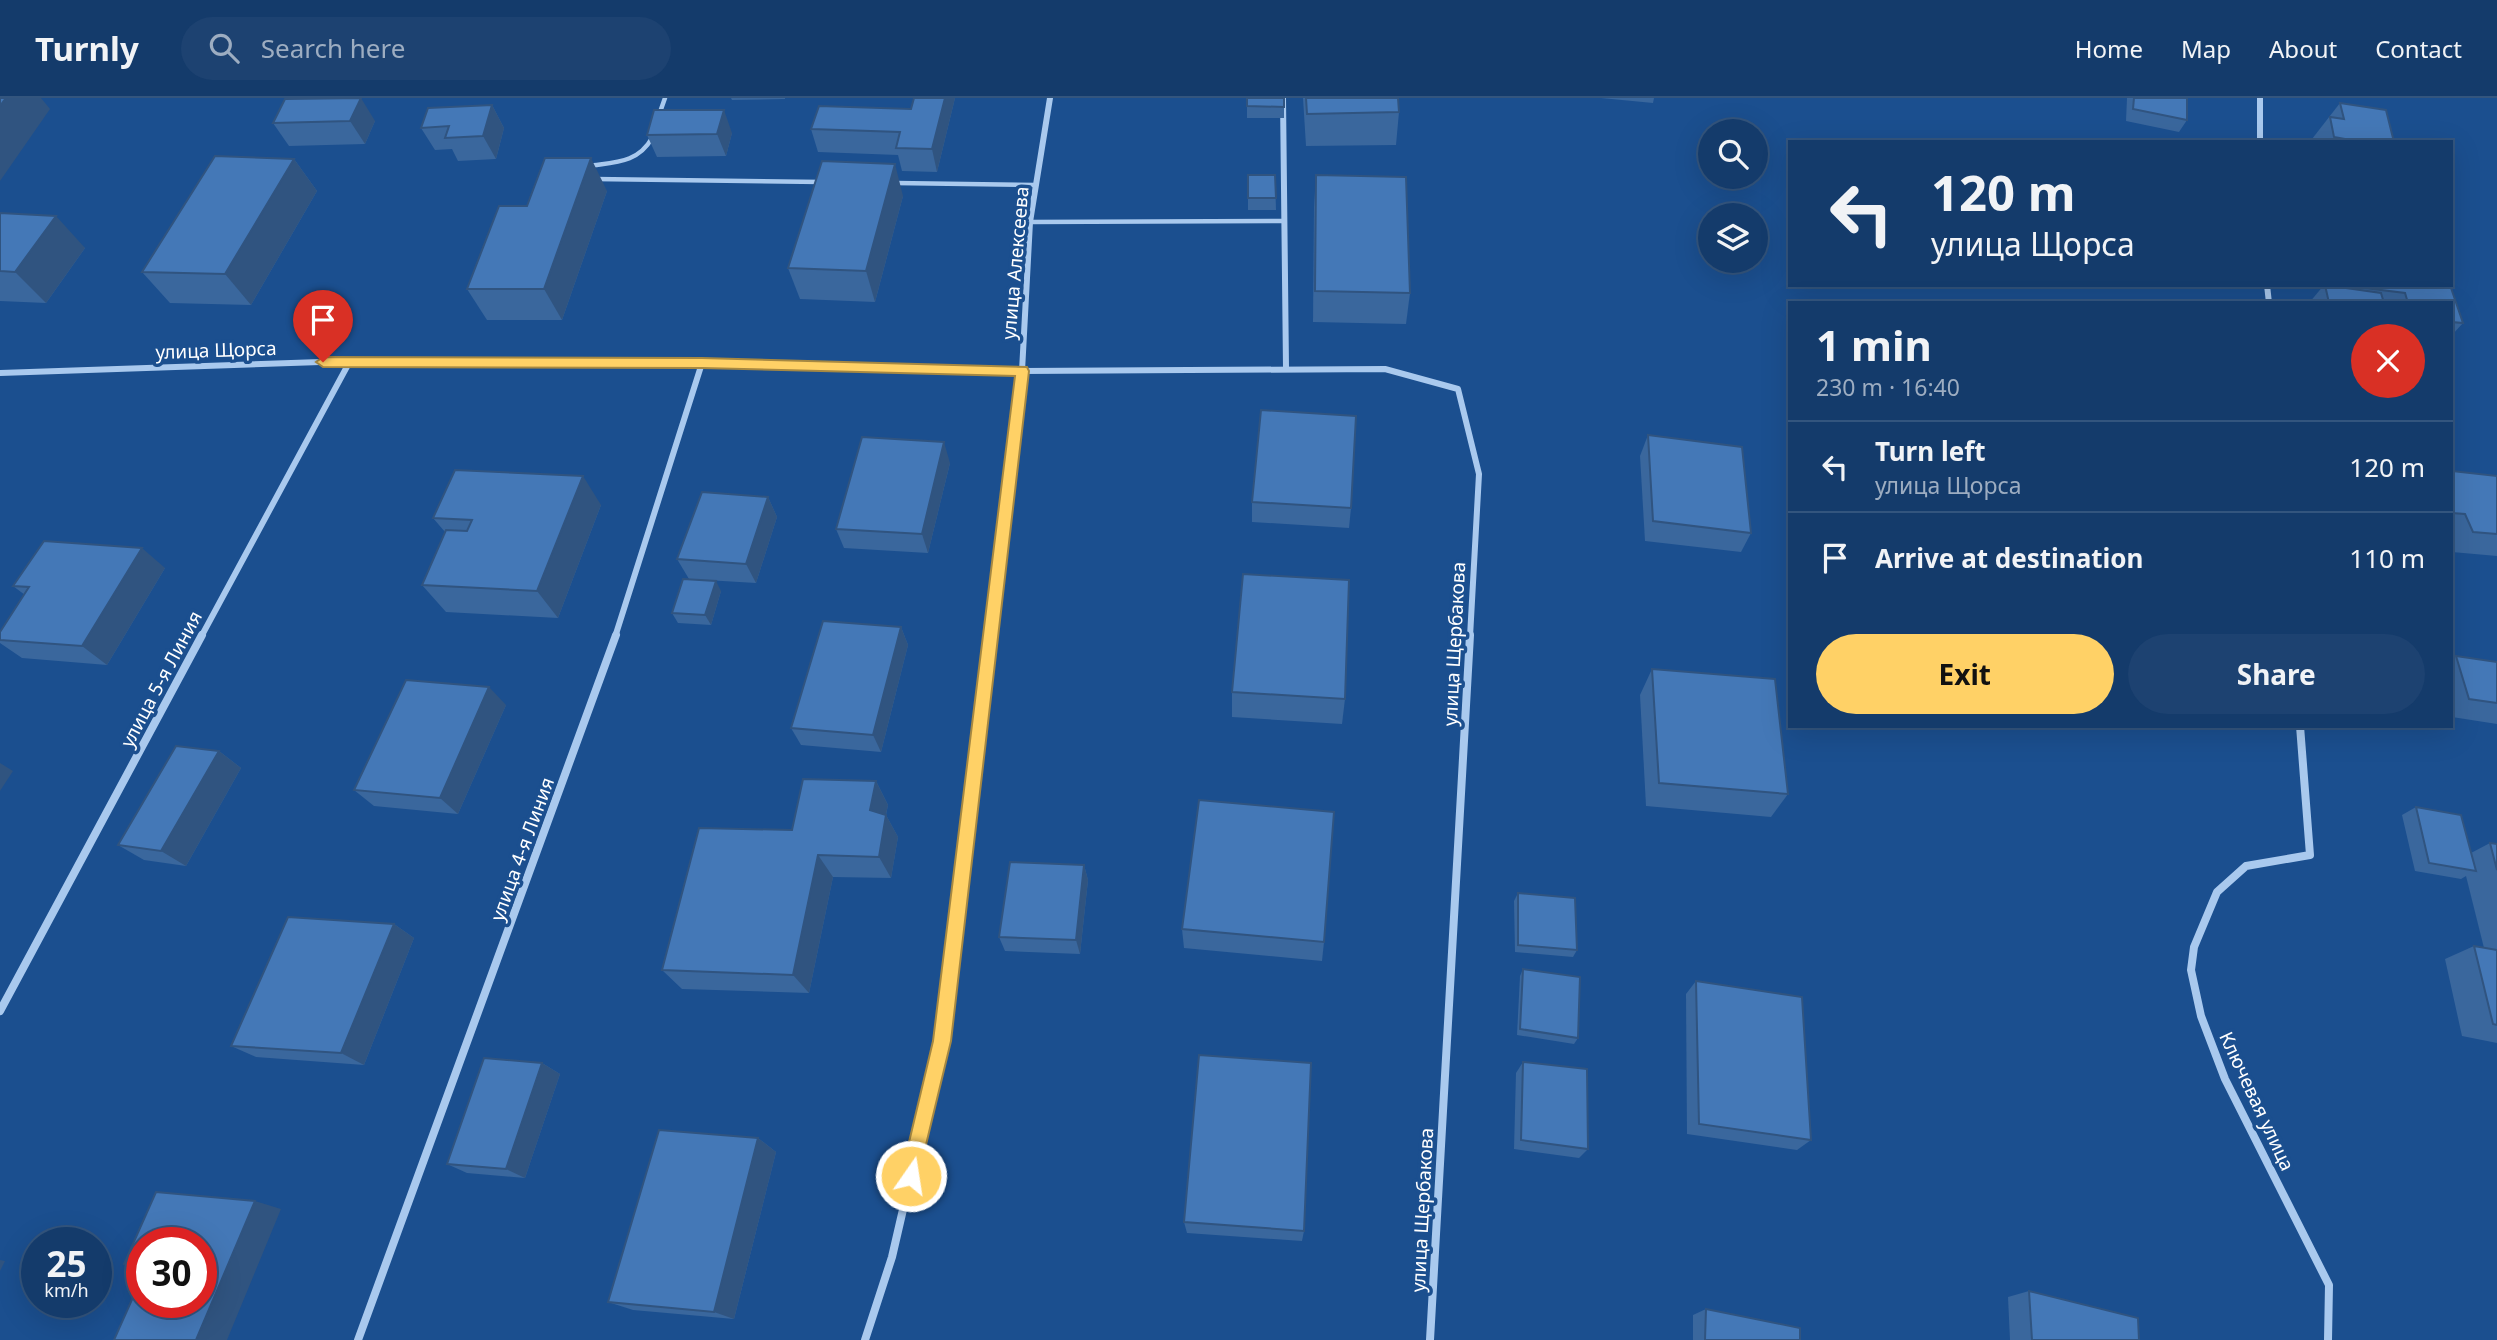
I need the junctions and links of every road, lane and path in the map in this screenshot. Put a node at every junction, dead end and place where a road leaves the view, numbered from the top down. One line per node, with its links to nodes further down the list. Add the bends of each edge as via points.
1 (665, 98): 5 (lane)
2 (1050, 98): 12 (street, улица Алексеева)
3 (1283, 98): 13 (street)
4 (2260, 98): 7 (street)
5 (658, 119)
6 (654, 130): 8 (lane, via 644,153 589,166)
7 (2260, 140)
8 (585, 173)
9 (582, 179): 10 (lane)
10 (830, 182)
11 (885, 183): 12 (lane)
12 (1036, 185): 14 (street, улица Алексеева)
13 (1282, 221): 14 (lane); 17 (street)
14 (1030, 222): 18 (street, улица Алексеева)
15 (350, 361): 16 (street, улица Щорса); 19 (street, улица Щорса); 21 (street, улица 5-я Линия)
16 (702, 363): 18 (street, улица Щорса); 22 (street, улица 4-я Линия, via 631,593)
17 (1286, 368): 18 (street, улица Щербакова); 24 (street, улица Щербакова, via 1385,369 1458,389 1479,474)
18 (1022, 371): 23 (street, улица Алексеева, via 942,1041 891,1256)
19 (0, 373)
20 (2300, 728): 25 (street, Ключевая улица, via 2310,855 2246,866 2217,892 2194,947 2191,970 2201,1016 2225,1079 2329,1285)
21 (0, 1011)
22 (358, 1340)
23 (865, 1340)
24 (1430, 1340)
25 (2328, 1340)

